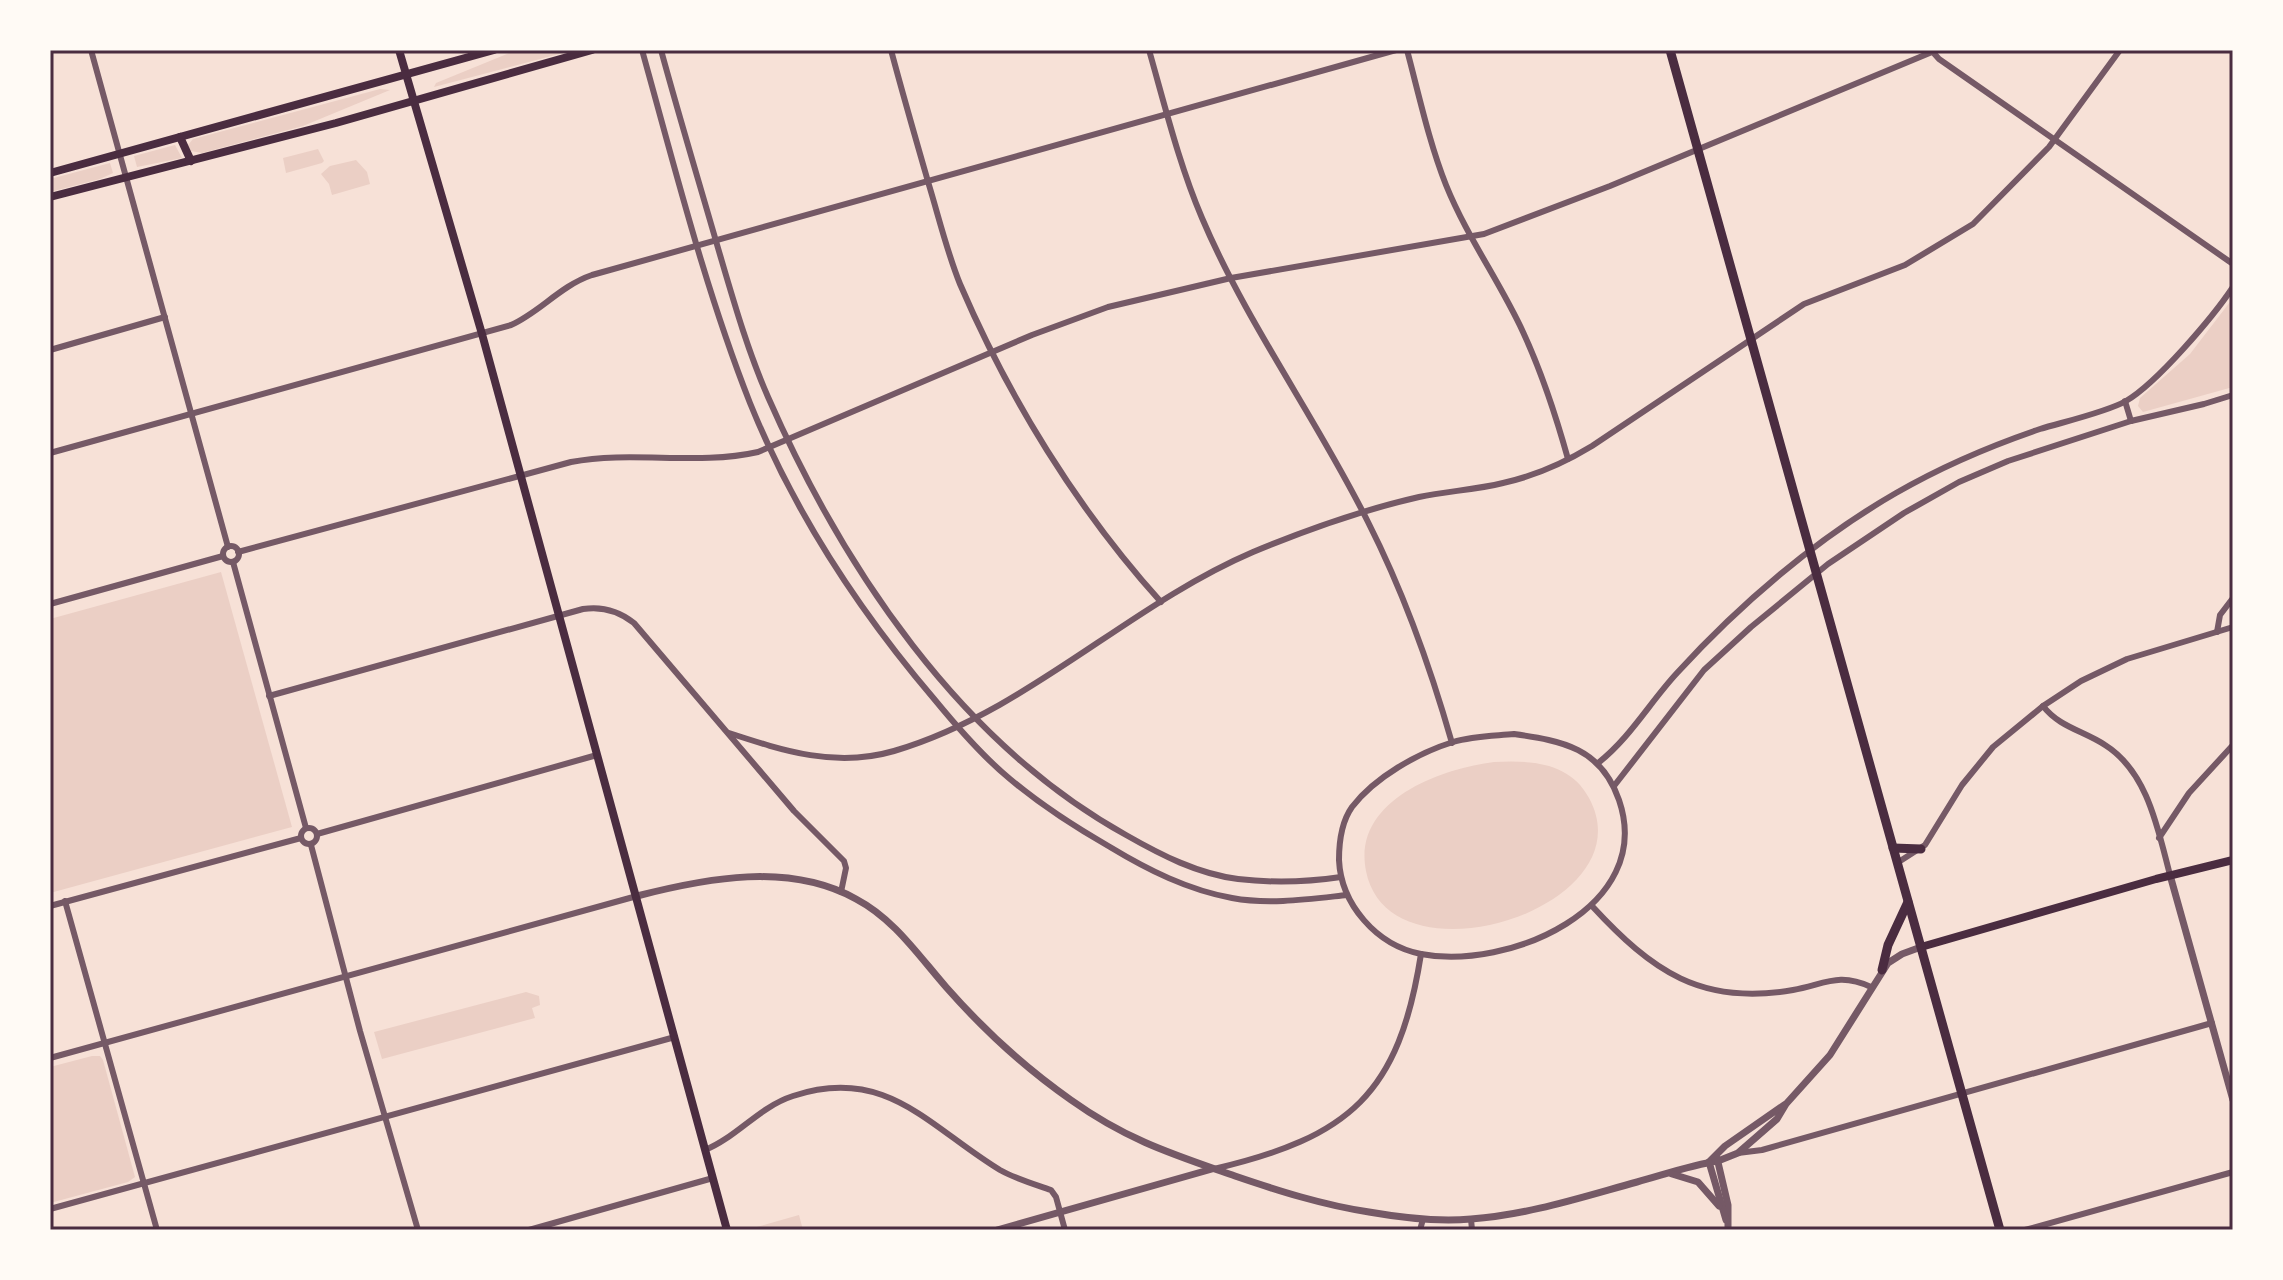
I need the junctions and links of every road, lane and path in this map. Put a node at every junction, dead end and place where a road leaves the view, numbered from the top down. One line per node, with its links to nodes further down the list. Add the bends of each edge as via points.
1 (91, 50): 20 (street)
2 (399, 50): 14 (main road)
3 (494, 50): 14 (main road)
4 (592, 50): 15 (main road)
5 (642, 50): 28 (street)
6 (661, 50): 27 (street)
7 (891, 50): 24 (street)
8 (1149, 50): 16 (street)
9 (1396, 50): 16 (street)
10 (1407, 50): 26 (street, via 1434,152)
11 (1670, 50): 19 (highway)
12 (2120, 50): 18 (street)
13 (1932, 51): 18 (street); 19 (street)
14 (406, 74): 15 (main road); 17 (main road)
15 (413, 101): 21 (main road); 33 (main road)
16 (1167, 115): 24 (street); 30 (street, via 1201,217)
17 (180, 137): 20 (main road); 21 (main road)
18 (2055, 139): 29 (street); 34 (street, via 1973,224 1877,278 1804,304)
19 (1698, 148): 26 (street); 34 (highway)
20 (120, 154): 22 (main road); 23 (street)
21 (191, 161): 23 (main road)
22 (50, 173)
23 (126, 177): 25 (main road); 32 (street)
24 (928, 181): 27 (street); 36 (street, via 959,282)
25 (50, 197)
26 (1471, 237): 30 (street); 44 (street, via 1523,331)
27 (716, 240): 28 (street); 41 (street, via 747,343)
28 (698, 245): 33 (street, via 580,279 528,317); 42 (street, via 730,349)
29 (2233, 264)
30 (1231, 278): 36 (street, via 1108,307); 46 (street)
31 (2233, 287): 38 (street, via 2183,349)
32 (165, 317): 35 (street); 39 (street)
33 (482, 334): 39 (street); 45 (main road)
34 (1750, 338): 44 (street); 49 (highway)
35 (50, 350)
36 (993, 352): 41 (street); 54 (street, via 1065,477)
37 (2233, 395): 40 (street)
38 (2125, 401): 40 (street); 49 (street, via 2001,442 1949,466 1895,493)
39 (191, 415): 43 (street); 47 (street)
40 (2131, 421): 52 (street, via 1959,482)
41 (788, 441): 42 (street); 61 (street, via 856,566 905,637)
42 (770, 448): 45 (street, via 716,458 589,459); 62 (street, via 839,574 892,650)
43 (50, 453)
44 (1568, 459): 46 (street, via 1501,484)
45 (521, 475): 48 (street); 56 (main road)
46 (1363, 512): 54 (street, via 1249,554); 64 (street, via 1411,614)
47 (228, 547): 48 (street); 50 (street)
48 (238, 552): 51 (street)
49 (1810, 552): 52 (highway); 67 (street, via 1723,625 1615,751)
50 (223, 556): 51 (street); 55 (street)
51 (233, 562): 59 (street)
52 (1816, 573): 68 (street, via 1704,670); 74 (highway)
53 (2233, 598): 58 (street, via 2220,615)
54 (1161, 602): 61 (street)
55 (50, 604)
56 (558, 615): 59 (street); 63 (street, via 593,608 623,615); 66 (main road)
57 (2233, 627): 58 (street)
58 (2217, 632): 60 (street, via 2127,659)
59 (269, 696): 69 (street)
60 (2043, 706): 72 (street, via 2057,722 2109,746 2133,771); 75 (street, via 1993,747)
61 (975, 718): 62 (street); 79 (street, via 1048,785 1109,826 1192,868 1236,879 1283,882)
62 (956, 727): 63 (street, via 893,751 854,758 808,757); 81 (street, via 1036,800 1144,867 1184,885 1234,899)
63 (729, 733): 80 (street, via 844,861)
64 (1452, 743): 67 (street, via 1514,734 1553,739); 79 (street, via 1407,763 1352,808 1342,828)
65 (2233, 745): 72 (street, via 2189,793)
66 (597, 755): 70 (street); 82 (main road)
67 (1598, 763): 68 (street)
68 (1614, 786): 86 (street, via 1624,824 1621,861)
69 (306, 828): 70 (street); 71 (street)
70 (317, 834): 73 (street)
71 (301, 838): 73 (street); 83 (street)
72 (2159, 838): 78 (street)
73 (311, 845): 90 (street)
74 (1893, 848): 75 (highway); 77 (highway)
75 (1921, 849): 77 (street)
76 (2233, 860): 78 (main road)
77 (1897, 863): 84 (highway)
78 (2170, 875): 87 (main road); 92 (street)
79 (1341, 877): 81 (street)
80 (841, 892): 82 (street, via 805,882 750,877 696,882); 103 (street, via 892,925 979,1022 1071,1100 1142,1144)
81 (1347, 895): 88 (street, via 1376,931)
82 (637, 896): 90 (street); 93 (main road)
83 (65, 901): 85 (street); 94 (street)
84 (1908, 902): 87 (highway); 89 (highway)
85 (50, 906)
86 (1592, 906): 88 (street, via 1524,944 1477,954); 91 (street, via 1639,953 1688,984 1768,993 1845,978)
87 (1921, 947): 89 (street); 96 (highway)
88 (1421, 954): 103 (street, via 1395,1053 1360,1104 1313,1136)
89 (1882, 970): 91 (street)
90 (346, 978): 94 (street); 99 (street)
91 (1871, 987): 98 (street, via 1830,1055)
92 (2212, 1023): 96 (street); 97 (street)
93 (675, 1037): 99 (street); 100 (main road)
94 (104, 1042): 95 (street); 107 (street)
95 (50, 1058)
96 (1962, 1094): 101 (street); 122 (highway)
97 (2233, 1100)
98 (1786, 1104): 101 (street, via 1777,1119); 102 (street)
99 (385, 1118): 107 (street); 115 (street)
100 (705, 1150): 106 (main road); 110 (street, via 790,1097 839,1088 882,1094 905,1104 1003,1172 1051,1190)
101 (1738, 1153): 102 (street)
102 (1715, 1159): 105 (street); 109 (street); 113 (street)
103 (1214, 1169): 110 (street); 111 (street, via 1335,1205)
104 (2233, 1172): 123 (street)
105 (1669, 1173): 109 (street, via 1698,1182); 112 (street, via 1556,1204)
106 (713, 1178): 116 (street); 117 (main road)
107 (144, 1184): 108 (street); 114 (street)
108 (50, 1209)
109 (1721, 1209): 113 (street)
110 (1060, 1212): 118 (street); 119 (street)
111 (1423, 1219): 112 (street); 120 (street)
112 (1471, 1219): 121 (street)
113 (1729, 1228)
114 (157, 1230)
115 (418, 1230)
116 (529, 1230)
117 (727, 1230)
118 (997, 1230)
119 (1065, 1230)
120 (1420, 1230)
121 (1472, 1230)
122 (2000, 1230)
123 (2025, 1230)

